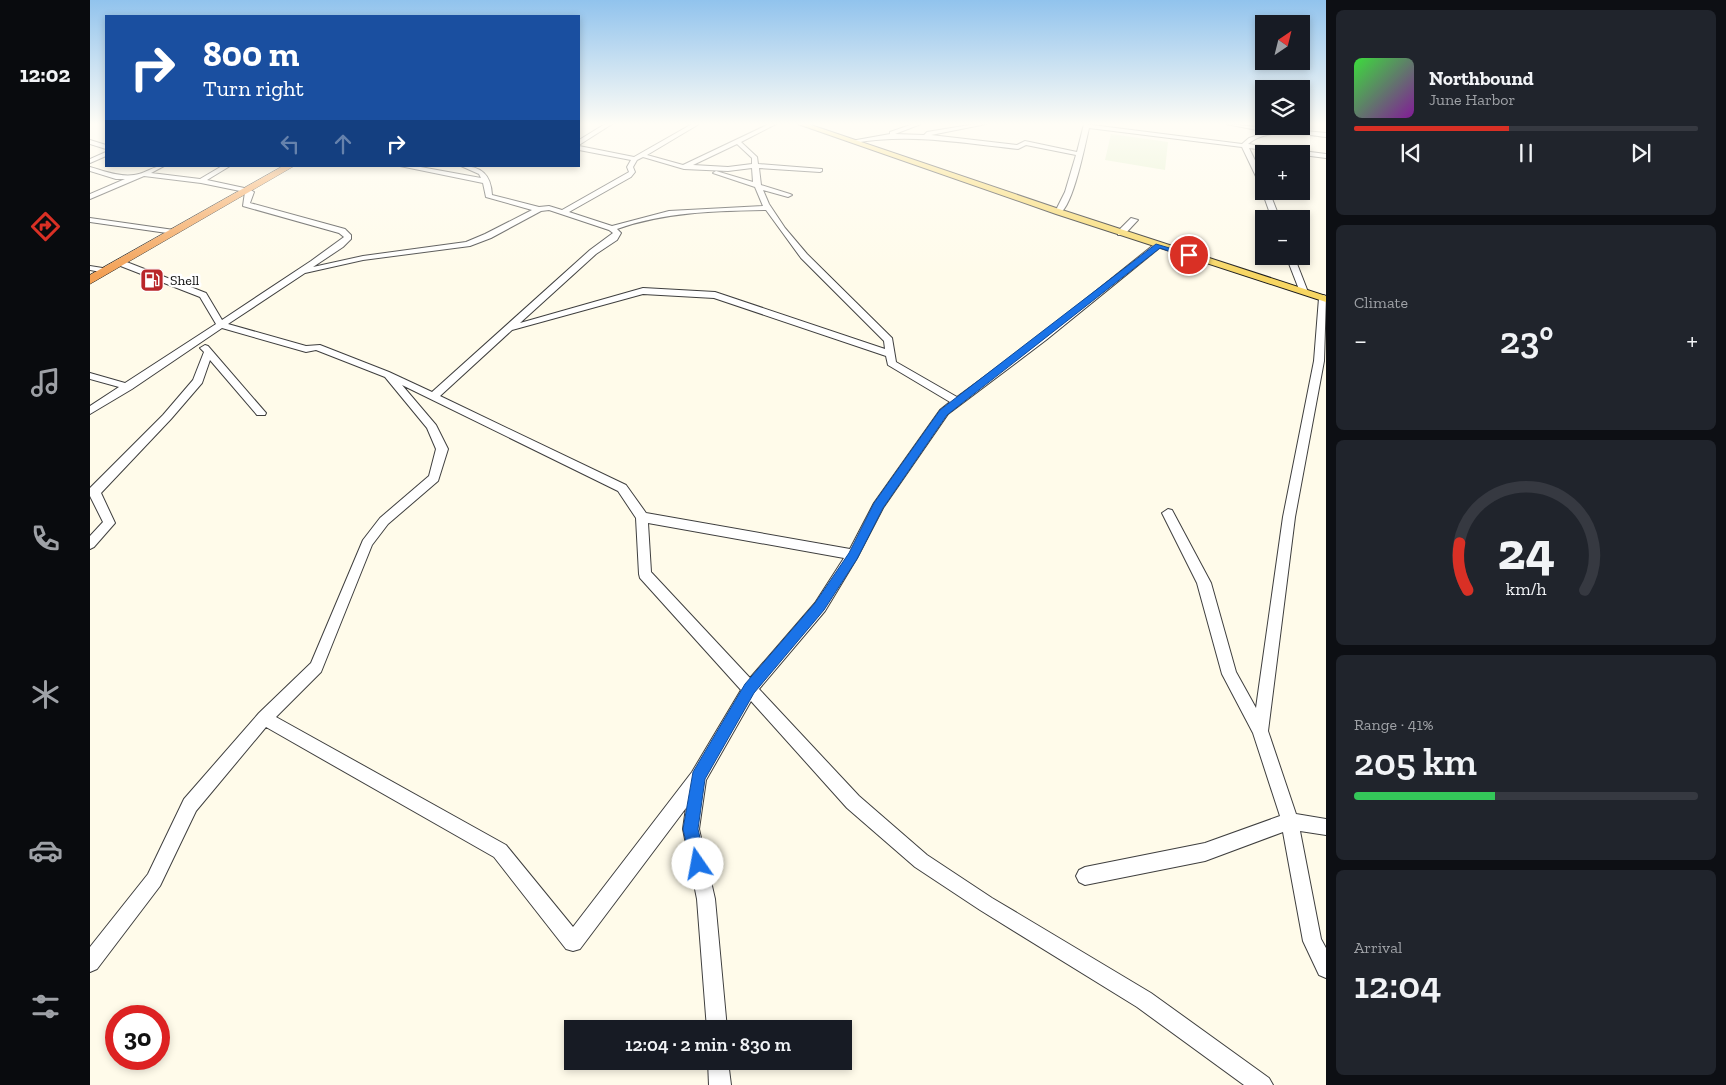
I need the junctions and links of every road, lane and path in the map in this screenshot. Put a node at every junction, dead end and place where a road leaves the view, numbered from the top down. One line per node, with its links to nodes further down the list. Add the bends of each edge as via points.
1 (108, 175): 12 (street)
2 (144, 175): 12 (street)
3 (212, 175): 13 (street)
4 (275, 175): 16 (highway)
5 (450, 175): 14 (street)
6 (483, 175): 14 (street)
7 (630, 175): 21 (street)
8 (719, 175): 15 (street)
9 (755, 175): 15 (street)
10 (951, 175): 22 (main road)
11 (1074, 175): 22 (street)
12 (141, 176): 13 (street); 18 (street)
13 (201, 181): 16 (street)
14 (485, 181): 20 (street, via 488,196)
15 (757, 185): 17 (street); 19 (street)
16 (247, 190): 26 (highway); 33 (street, via 250,192 246,204 342,231 348,237)
17 (788, 195)
18 (90, 197)
19 (768, 208): 25 (street, via 700,210 628,222); 41 (street, via 787,236 818,271 889,340)
20 (540, 209): 21 (street); 33 (street, via 467,244 363,258)
21 (563, 212): 25 (street)
22 (1059, 212): 27 (main road)
23 (90, 220): 26 (street)
24 (1134, 220): 27 (street)
25 (612, 228): 38 (street, via 617,233 614,238 593,252)
26 (174, 232): 29 (highway)
27 (1121, 233): 28 (main road)
28 (1159, 246): 35 (main road); 46 (street)
29 (121, 263): 32 (highway); 37 (street, via 203,295)
30 (1294, 265): 35 (street)
31 (90, 268): 32 (street)
32 (106, 271): 34 (highway)
33 (295, 274): 37 (street)
34 (90, 280)
35 (1304, 292): 36 (main road)
36 (1325, 299): 56 (street, via 1319,361 1289,517)
37 (221, 325): 39 (street); 42 (street, via 306,349 318,347)
38 (510, 328): 41 (street, via 643,291 715,295); 45 (street)
39 (200, 339): 40 (street); 44 (street)
40 (208, 353): 48 (street); 49 (street, via 198,381)
41 (890, 354): 46 (street, via 891,363)
42 (386, 374): 45 (street); 55 (street, via 432,427 442,449 434,478 384,521 367,542 316,667)
43 (90, 376): 44 (street)
44 (128, 387): 47 (street)
45 (434, 396): 51 (street, via 622,488)
46 (957, 402): 53 (street, via 944,412 878,506)
47 (90, 411)
48 (261, 413)
49 (92, 492): 52 (street, via 109,523)
50 (1168, 513): 56 (street, via 1204,583 1229,674)
51 (642, 517): 53 (street); 54 (street, via 645,574)
52 (90, 544)
53 (853, 555): 54 (street, via 820,607)
54 (750, 689): 57 (street); 66 (street, via 853,802 921,861 1144,1000)
55 (264, 718): 57 (street, via 500,850 573,942); 61 (street, via 190,805 154,880)
56 (1260, 730): 58 (street)
57 (698, 778): 63 (street, via 691,829 706,899)
58 (1290, 821): 59 (street); 60 (street, via 1206,852); 62 (street, via 1312,941)
59 (1326, 827)
60 (1085, 876)
61 (90, 962)
62 (1326, 968)
63 (716, 1020)
64 (719, 1070): 65 (street)
65 (720, 1085)
66 (1262, 1085)

